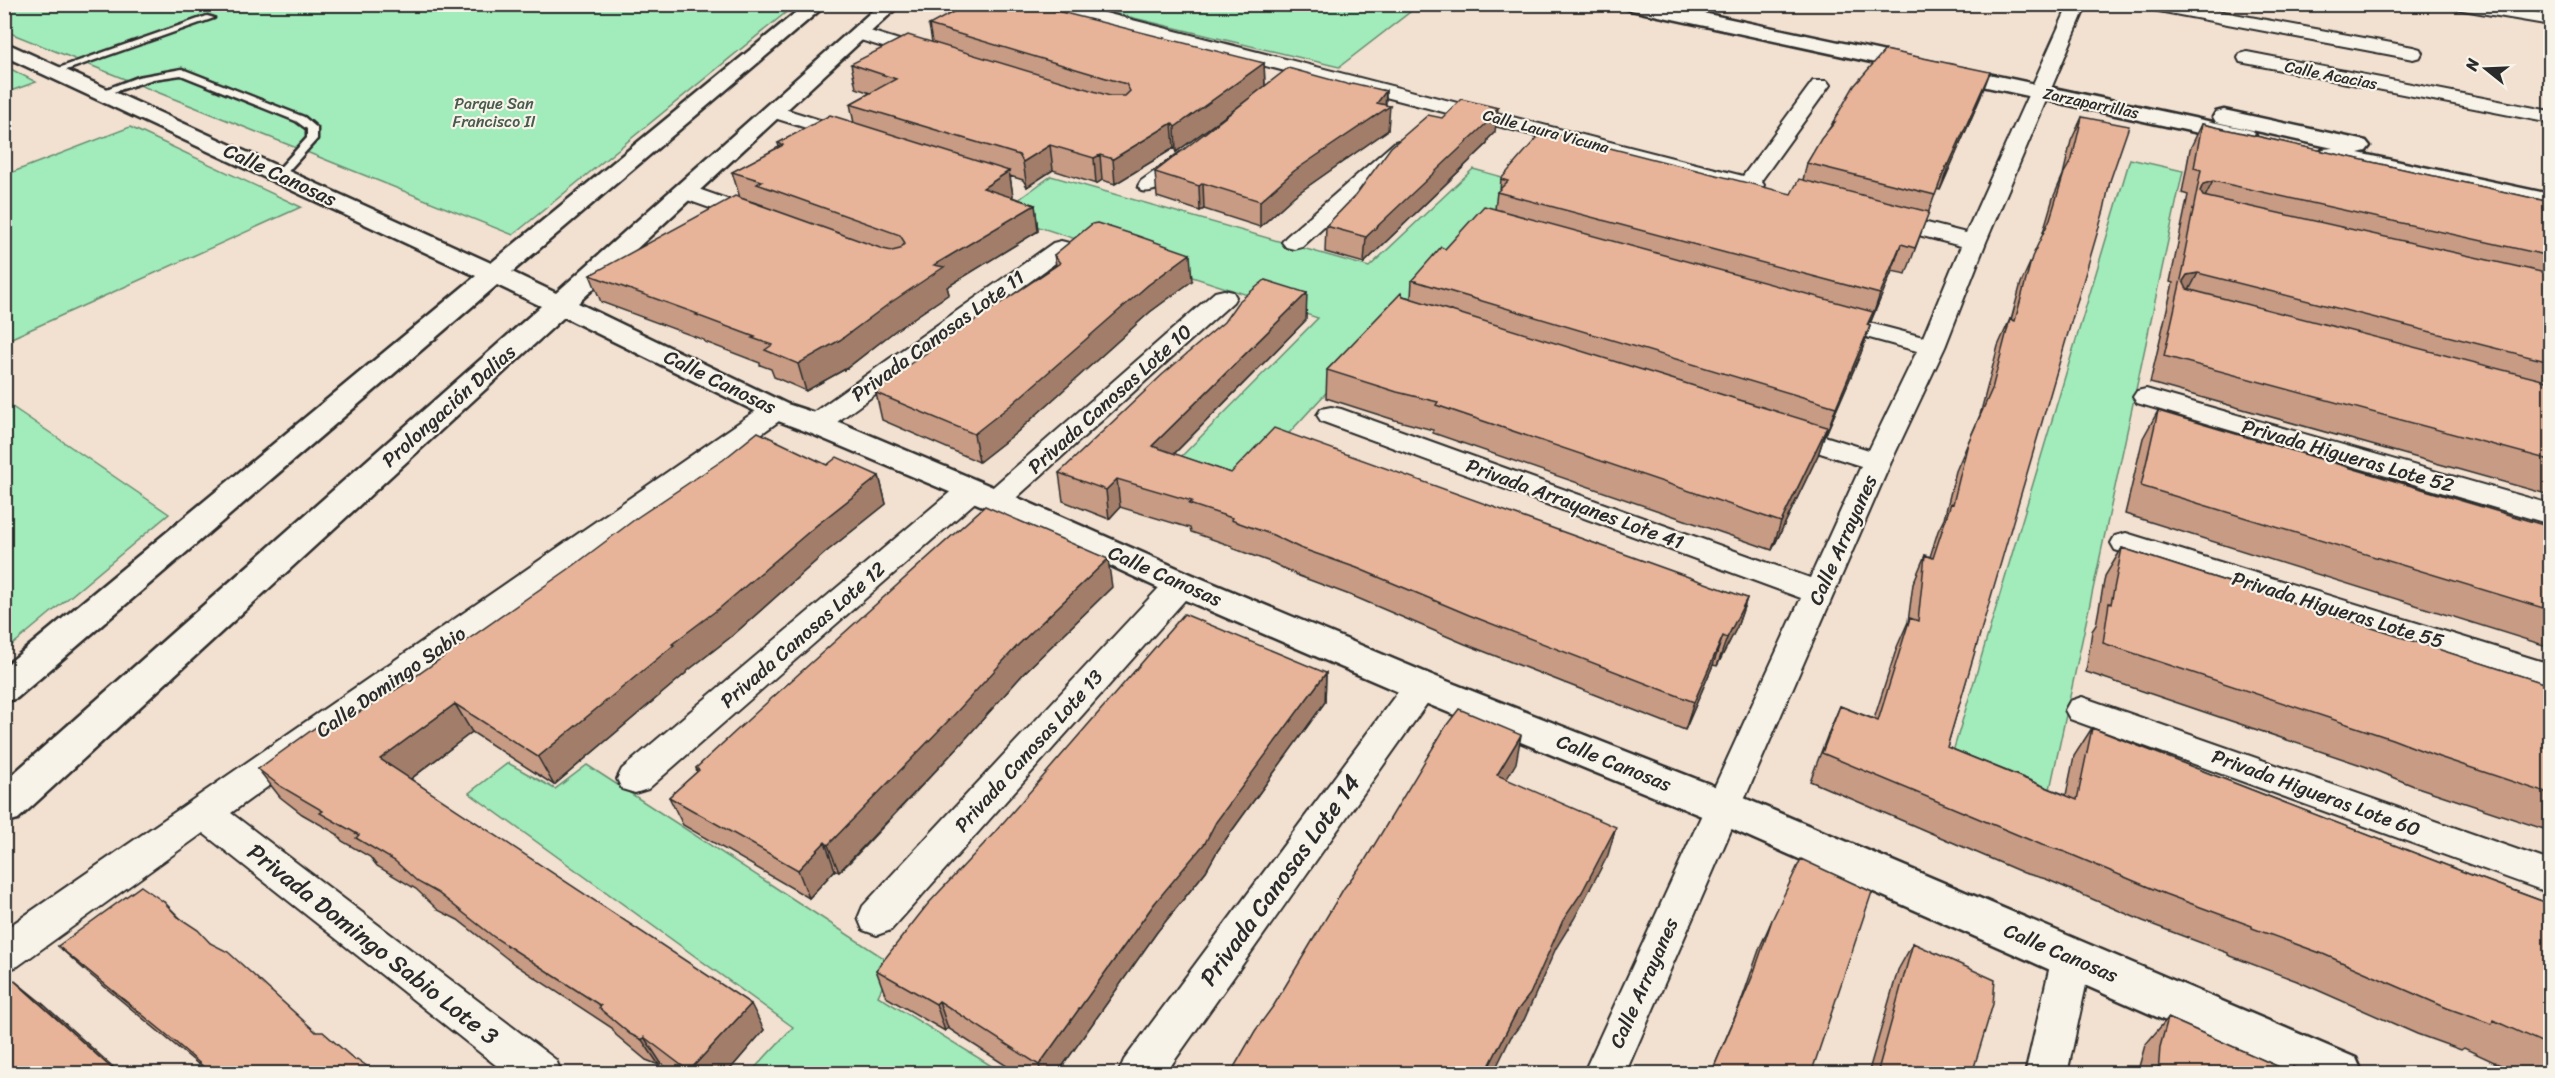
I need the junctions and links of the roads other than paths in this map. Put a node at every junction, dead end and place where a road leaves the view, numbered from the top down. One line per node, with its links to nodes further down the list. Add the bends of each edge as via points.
1 (818, 4): 41 (street)
2 (892, 4): 12 (street, Prolongación Dalias)
3 (1047, 4): 15 (street, Calle Laura Vicuna)
4 (1631, 4): 19 (street, Zarzaparrillas)
5 (1688, 4): 19 (street, Zarzaparrillas)
6 (2078, 4): 19 (street, Calle Arrayanes)
7 (2148, 4): 11 (street, Calle Acacias)
8 (2457, 4): 10 (street)
9 (210, 18): 16 (lane)
10 (2550, 21)
11 (2253, 24): 20 (street, Calle Acacias, via 2412,46); 20 (street, Calle Acacias, via 2244,66)
12 (860, 34): 14 (street); 23 (street, Prolongación Dalias)
13 (4, 48): 16 (street, Calle Canosas)
14 (953, 63)
15 (1304, 69): 17 (street); 22 (street, Calle Laura Vicuna)
16 (55, 71): 21 (street, Calle Canosas)
17 (1287, 81)
18 (1820, 85): 30 (street)
19 (2044, 86): 32 (street, Zarzaparrillas); 35 (street, Zarzaparrillas); 39 (street, Calle Arrayanes)
20 (2415, 91): 24 (street, Calle Acacias)
21 (101, 93): 29 (street, Calle Canosas); 29 (lane, via 148,76 182,72 300,119 312,128 312,139)
22 (1448, 106): 25 (street); 30 (street, Calle Laura Vicuna)
23 (775, 112): 27 (street); 34 (street, Prolongación Dalias)
24 (2550, 117)
25 (1431, 121)
26 (1414, 136): 38 (street)
27 (871, 142)
28 (1204, 144): 31 (street)
29 (279, 175): 41 (street, Calle Canosas)
30 (1748, 184): 33 (street, Calle Laura Vicuna)
31 (1149, 186)
32 (2550, 186)
33 (1770, 190)
34 (687, 192): 37 (street); 43 (street, Prolongación Dalias)
35 (2550, 201)
36 (1861, 213): 39 (street)
37 (775, 224)
38 (1294, 242)
39 (1974, 242): 45 (street, Calle Arrayanes)
40 (1061, 248): 49 (street, Privada Canosas Lote 11)
41 (494, 274): 43 (street, Calle Canosas); 59 (street)
42 (1224, 297): 52 (street, Privada Canosas Lote 10)
43 (561, 305): 47 (street, Calle Canosas); 62 (street, Prolongación Dalias)
44 (1804, 312): 45 (street)
45 (1932, 347): 51 (street, Calle Arrayanes)
46 (2146, 397): 53 (street, Privada Higueras Lote 52)
47 (776, 410): 49 (street, Calle Canosas); 64 (street, Calle Domingo Sabio)
48 (1330, 415): 56 (street, Privada Arrayanes Lote 41)
49 (816, 424): 52 (street, Calle Canosas)
50 (1763, 426): 51 (street)
51 (1877, 462): 56 (street, Calle Arrayanes)
52 (983, 495): 55 (street, Calle Canosas); 61 (street, Privada Canosas Lote 12)
53 (2550, 514)
54 (2126, 543): 57 (street, Privada Higueras Lote 55)
55 (1181, 584): 58 (street, Calle Canosas); 66 (street, Privada Canosas Lote 13)
56 (1819, 593): 63 (street, Calle Arrayanes)
57 (2550, 676)
58 (1421, 686): 63 (street, Calle Canosas); 70 (street, Privada Canosas Lote 14)
59 (4, 688)
60 (2082, 710): 65 (street, Privada Higueras Lote 60)
61 (635, 779)
62 (4, 807)
63 (1723, 807): 68 (street, Calle Canosas); 71 (street, Calle Arrayanes)
64 (205, 814): 67 (street, Calle Domingo Sabio); 69 (street, Privada Domingo Sabio Lote 3)
65 (2550, 877)
66 (877, 918)
67 (4, 953)
68 (2072, 957): 72 (street); 73 (street, Calle Canosas)
69 (541, 1074)
70 (1139, 1074)
71 (1604, 1074)
72 (2046, 1074)
73 (2340, 1074)

